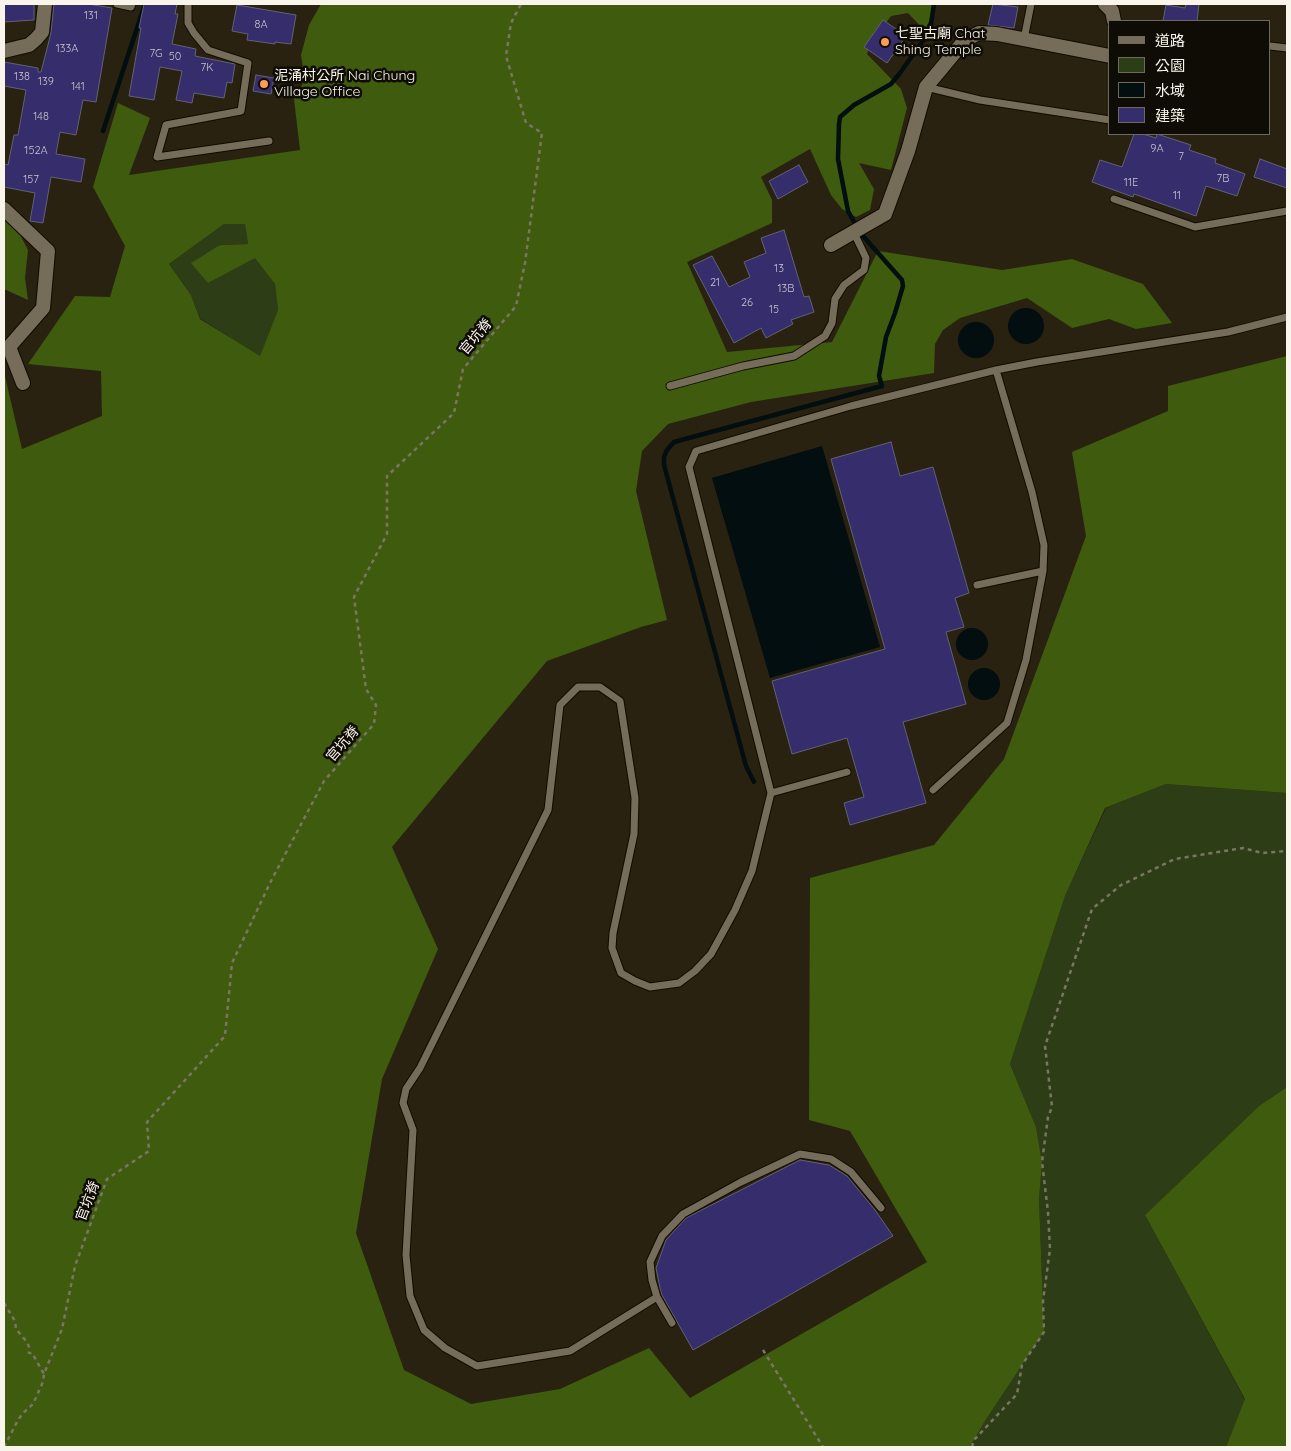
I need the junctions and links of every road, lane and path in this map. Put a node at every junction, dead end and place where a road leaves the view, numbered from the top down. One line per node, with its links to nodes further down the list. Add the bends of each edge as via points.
1 (44, 4): 12 (street, via 42,32 29,45)
2 (117, 4): 3 (lane, via 131,8)
3 (132, 4)
4 (188, 4): 16 (lane, via 188,23 208,50 248,63 241,111 166,125 157,157)
5 (521, 4): 37 (path, 官坑脊, via 511,23 506,56 526,123 542,133 525,263 516,306 463,369 454,412 388,476 387,534 354,597 366,690 376,705 374,724 324,781 263,897 232,963 225,1036 147,1122 149,1151 107,1178 74,1266 62,1329)
6 (1030, 4): 9 (lane)
7 (1105, 4): 8 (street, via 1112,11)
8 (1114, 20)
9 (1024, 39): 13 (street); 14 (street, via 979,33 965,40)
10 (1271, 46): 11 (lane)
11 (1287, 48)
12 (4, 51)
13 (1108, 56)
14 (926, 87): 15 (lane, via 980,100); 20 (street, via 908,151 885,214)
15 (1108, 120)
16 (269, 141)
17 (1114, 200): 19 (lane, via 1195,227)
18 (4, 209): 24 (street, via 48,251 43,308 9,347)
19 (1287, 211)
20 (854, 233): 21 (street); 25 (lane, via 866,258 864,270 844,285 825,336 794,356)
21 (832, 245)
22 (1287, 317): 23 (lane, via 1228,332)
23 (996, 370): 26 (lane, via 1034,500 1044,545); 30 (lane, via 850,406 696,451 689,467)
24 (23, 383)
25 (670, 386)
26 (1043, 571): 27 (lane); 29 (lane, via 1026,660 1007,723)
27 (977, 585)
28 (847, 772): 30 (lane)
29 (933, 790)
30 (772, 793): 33 (lane, via 752,871 711,954 679,984 650,987 635,981 621,973 612,948 634,834 635,798 620,701 600,687 578,686 560,705 548,810 429,1051 406,1089 403,1103 413,1130 406,1255 410,1296 424,1330 445,1348 477,1366 570,1351)
31 (1287, 851): 40 (path, via 1262,853 1243,848 1174,859 1121,885 1092,909 1044,1046 1052,1107 1042,1162 1050,1249 1043,1301 1044,1332 1022,1365 1017,1394 974,1440)
32 (881, 1208): 33 (lane, via 851,1172 831,1159 800,1154 683,1214 662,1236 650,1262)
33 (657, 1297): 35 (lane)
34 (4, 1303): 37 (path, via 16,1329 27,1342 28,1353 32,1353)
35 (672, 1323)
36 (763, 1350): 39 (path)
37 (44, 1374): 38 (path, 官坑脊, via 33,1404 22,1414)
38 (4, 1447)
39 (822, 1447)
40 (972, 1447)

